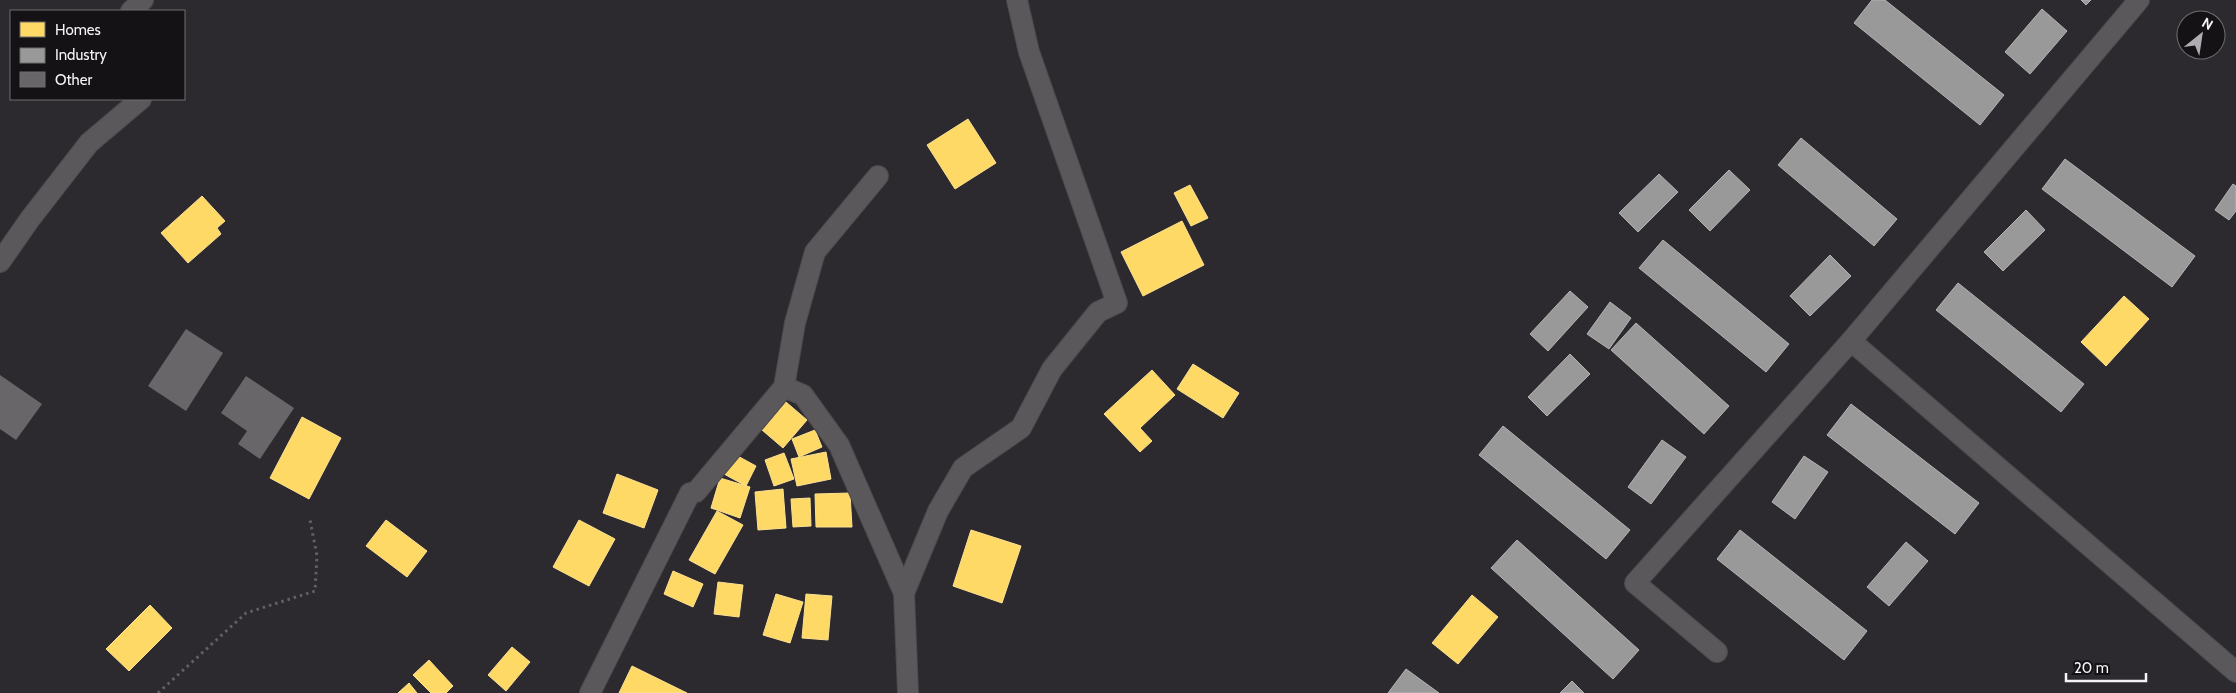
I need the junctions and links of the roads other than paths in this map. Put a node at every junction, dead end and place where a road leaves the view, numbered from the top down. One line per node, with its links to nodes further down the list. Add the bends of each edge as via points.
1 (143, 0): 4 (street)
2 (1017, 0): 10 (street, via 1029,52 1117,303 1098,312 1052,369 1021,428 963,468 938,511)
3 (2139, 0): 8 (street)
4 (131, 10)
5 (140, 100): 7 (street, via 88,144)
6 (878, 176): 9 (street, via 815,252 795,323)
7 (0, 262)
8 (1850, 341): 11 (street, via 1636,582); 12 (street)
9 (784, 387): 10 (street, via 803,395 839,446); 13 (street, via 696,492 690,492)
10 (904, 592): 14 (street)
11 (1717, 652)
12 (2236, 672)
13 (590, 693)
14 (908, 693)

